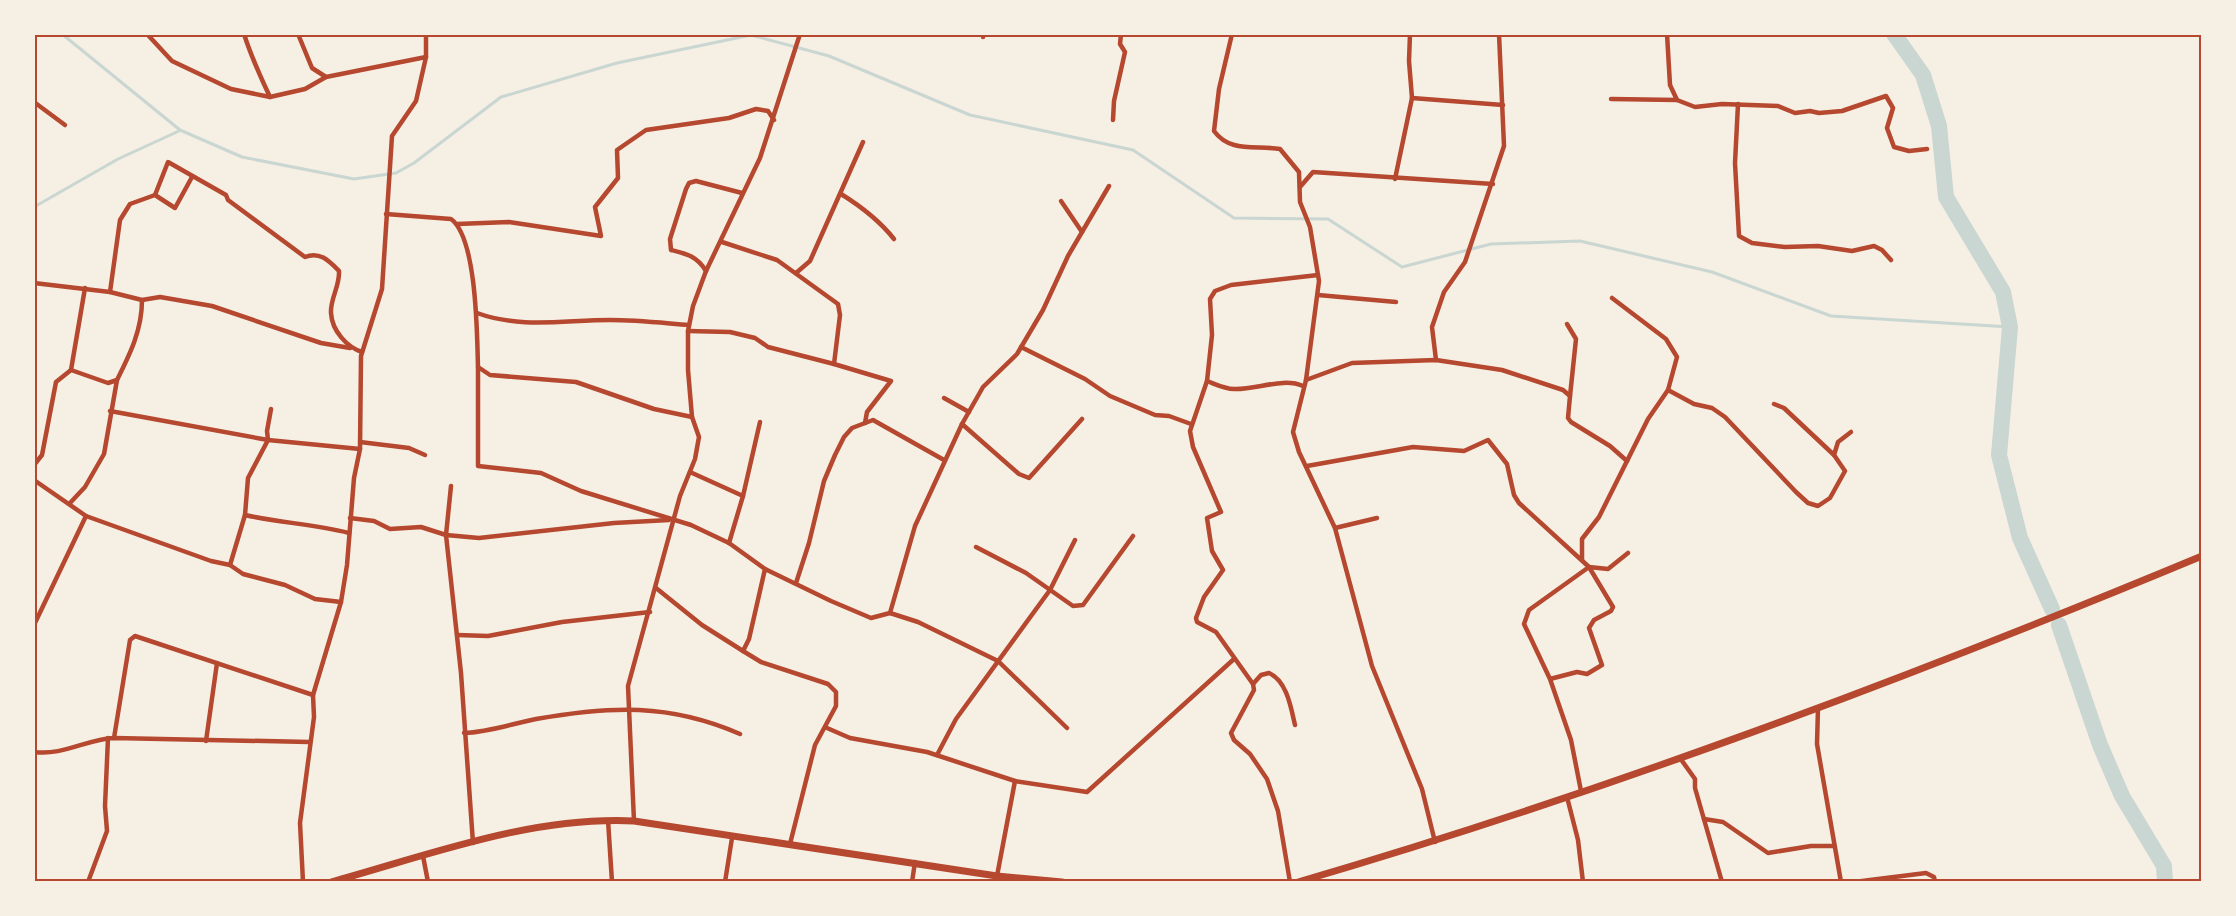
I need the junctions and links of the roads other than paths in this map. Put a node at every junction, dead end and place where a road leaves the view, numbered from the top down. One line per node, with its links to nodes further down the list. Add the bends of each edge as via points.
1 (147, 34): 13 (street, via 172,61 231,89)
2 (244, 34): 13 (street)
3 (298, 34): 12 (street, via 312,68)
4 (426, 34): 11 (street)
5 (800, 34): 20 (street)
6 (1121, 34): 21 (street, via 1120,44 1125,52)
7 (1410, 34): 14 (street)
8 (1499, 34): 19 (street)
9 (1667, 34): 16 (street, via 1670,85)
10 (1232, 35): 29 (street, via 1214,131 1221,141 1234,147 1280,149 1299,172)
11 (426, 57): 12 (street); 34 (street, via 416,101 392,136)
12 (326, 76): 13 (street, via 305,89)
13 (270, 97)
14 (1412, 98): 19 (street); 26 (street)
15 (1611, 99): 16 (street)
16 (1677, 100): 18 (street, via 1695,107)
17 (34, 102): 22 (street)
18 (1738, 104): 24 (street, via 1778,106 1795,113 1833,113 1886,96 1893,108 1887,128 1894,147 1909,151); 39 (street, via 1735,163 1739,236 1752,243 1785,248 1818,246 1852,251 1874,246)
19 (1503, 105): 27 (street, via 1504,146)
20 (774, 120): 30 (street); 35 (street, via 768,111 756,109 729,118 646,130 629,140 617,150 618,178 595,207 601,236 508,222)
21 (1113, 120)
22 (65, 125)
23 (863, 142): 32 (street)
24 (1927, 149)
25 (192, 177): 31 (street, via 175,208); 31 (street, via 168,162); 54 (street, via 226,195 305,257 312,254 326,258 339,271 331,313 338,332)
26 (1395, 179): 27 (street); 29 (street, via 1313,172)
27 (1492, 184): 56 (street, via 1465,262 1444,292 1432,327)
28 (1109, 186): 36 (street)
29 (1300, 187): 42 (street, via 1300,202 1310,227)
30 (742, 193): 38 (street); 40 (street, via 696,181 686,189 670,239 671,250 690,254)
31 (155, 195): 45 (street, via 130,204 120,220)
32 (841, 195): 37 (street, via 880,221); 41 (street, via 810,261)
33 (1061, 201): 36 (street)
34 (386, 214): 35 (street, via 451,219); 55 (street, via 382,289)
35 (457, 224): 50 (street, via 468,249)
36 (1082, 232): 53 (street)
37 (894, 239)
38 (722, 242): 40 (street); 41 (street, via 777,260)
39 (1892, 260)
40 (706, 270): 52 (street)
41 (796, 273): 57 (street, via 838,304)
42 (1318, 275): 46 (street); 62 (street, via 1231,285 1215,291 1210,299 1212,335)
43 (34, 283): 44 (street)
44 (85, 288): 45 (street); 59 (street)
45 (110, 292): 48 (street)
46 (1318, 295): 49 (street); 61 (street)
47 (1612, 298): 64 (street, via 1666,339 1677,357)
48 (142, 300): 54 (street, via 160,297 212,306 321,343); 60 (street, via 142,317 133,348)
49 (1396, 302)
50 (477, 313): 52 (street, via 494,319 544,324 608,320); 58 (street)
51 (1566, 324): 65 (street, via 1576,339)
52 (689, 328): 57 (street, via 755,338 768,347); 71 (street)
53 (1021, 347): 70 (street, via 983,387); 76 (street, via 1110,396 1155,415)
54 (351, 348): 55 (street)
55 (362, 352): 79 (street)
56 (1436, 360): 61 (street, via 1352,363); 65 (street, via 1502,370 1563,390)
57 (834, 364): 74 (street, via 891,381 867,412)
58 (478, 367): 71 (street, via 490,375 576,382 654,409); 95 (street, via 478,466 541,473 581,491)
59 (71, 370): 60 (street, via 108,383); 84 (street, via 56,382 42,455)
60 (117, 380): 69 (street)
61 (1306, 380): 63 (street)
62 (1207, 381): 63 (street, via 1231,390 1293,381); 76 (street)
63 (1303, 386): 85 (street, via 1293,432)
64 (1668, 390): 81 (street, via 1725,417 1808,503 1818,506 1830,498 1844,478 1845,471); 83 (street)
65 (1570, 396): 83 (street, via 1571,422)
66 (944, 398): 70 (street)
67 (1774, 404): 81 (street, via 1784,408)
68 (271, 409): 78 (street)
69 (110, 411): 78 (street); 90 (street, via 104,454 85,487)
70 (969, 412): 75 (street)
71 (692, 417): 86 (street, via 699,437)
72 (1082, 419): 75 (street, via 1029,478 1019,474)
73 (760, 422): 89 (street)
74 (865, 423): 82 (street, via 873,420); 109 (street, via 852,428 835,455)
75 (962, 424): 82 (street)
76 (1191, 424): 118 (street, via 1193,447 1221,512 1207,518 1212,551 1223,570 1204,597 1196,618 1216,632)
77 (1851, 432): 81 (street, via 1838,442)
78 (268, 440): 79 (street); 91 (street, via 248,478)
79 (360, 446): 80 (street, via 409,448); 93 (street)
80 (425, 455)
81 (1834, 455)
82 (944, 460): 114 (street, via 915,526)
83 (1627, 461): 105 (street, via 1599,517 1582,539)
84 (34, 465)
85 (1307, 466): 96 (street); 105 (street, via 1413,447 1464,452 1488,440 1508,464 1519,503)
86 (690, 472): 89 (street); 95 (street)
87 (34, 480): 90 (street)
88 (451, 486): 98 (street)
89 (743, 496): 101 (street)
90 (70, 503): 92 (street)
91 (245, 515): 97 (street); 106 (street)
92 (86, 516): 106 (street); 115 (street)
93 (350, 518): 97 (street); 98 (street, via 374,521 390,529 421,527)
94 (1377, 518): 96 (street)
95 (674, 520): 98 (street, via 488,538); 101 (street); 110 (street)
96 (1335, 528): 145 (street, via 1368,655 1422,789)
97 (349, 533): 112 (street)
98 (446, 535): 116 (street)
99 (1133, 536): 111 (street, via 1083,605 1073,606)
100 (1076, 540): 111 (street)
101 (729, 543): 108 (street)
102 (976, 547): 111 (street)
103 (1628, 554): 107 (street, via 1608,569)
104 (2202, 556): 125 (main road)
105 (1582, 561): 107 (street)
106 (230, 565): 112 (street, via 243,574 285,585 315,599)
107 (1589, 567): 121 (street, via 1528,610 1524,624); 121 (street, via 1612,607 1589,628 1602,665 1587,674 1577,672)
108 (765, 569): 109 (street); 117 (street)
109 (796, 583): 114 (street, via 871,618)
110 (656, 588): 113 (street); 117 (street, via 702,626)
111 (1050, 590): 119 (street)
112 (341, 602): 123 (street)
113 (650, 612): 116 (street, via 562,622 488,636); 124 (street, via 628,686)
114 (891, 613): 119 (street, via 918,622)
115 (34, 625)
116 (457, 635): 129 (street)
117 (743, 651): 127 (street, via 761,662 828,684 836,692 836,706)
118 (1234, 659): 122 (street); 138 (street, via 1087,792)
119 (998, 662): 128 (street); 136 (street, via 947,731)
120 (217, 663): 123 (street); 132 (street, via 135,636 130,640); 133 (street)
121 (1550, 679): 139 (street, via 1571,740)
122 (1253, 684): 126 (street, via 1262,675 1275,675 1287,693); 160 (street, via 1254,690 1231,733 1267,779 1278,811)
123 (313, 695): 134 (street)
124 (627, 708): 129 (street, via 584,710 487,732); 130 (street, via 710,722); 143 (street)
125 (1818, 708): 137 (main road); 148 (street, via 1817,744)
126 (1296, 725)
127 (826, 728): 136 (street, via 850,738); 147 (street, via 815,745)
128 (1067, 728)
129 (464, 733): 146 (street)
130 (740, 734)
131 (108, 738): 132 (street); 135 (street, via 49,754); 152 (street, via 107,831)
132 (114, 738): 133 (street)
133 (206, 741): 134 (street)
134 (309, 742): 153 (street, via 300,823)
135 (34, 752)
136 (937, 754): 138 (street)
137 (1679, 757): 139 (main road); 141 (street, via 1695,779)
138 (1015, 781): 151 (street)
139 (1581, 791): 140 (main road)
140 (1567, 797): 145 (main road); 162 (street)
141 (1704, 819): 148 (street, via 1722,822 1768,853); 163 (street)
142 (608, 820): 143 (main road); 146 (main road, via 548,825); 156 (street)
143 (634, 821): 144 (main road)
144 (732, 838): 147 (main road); 157 (street)
145 (1435, 842): 161 (main road)
146 (472, 843): 149 (main road)
147 (790, 844): 150 (main road)
148 (1834, 846): 164 (street)
149 (423, 856): 154 (main road); 155 (street)
150 (915, 862): 151 (main road); 158 (street)
151 (997, 876): 159 (main road)
152 (88, 882)
153 (303, 882)
154 (331, 882)
155 (428, 882)
156 (612, 882)
157 (725, 882)
158 (912, 882)
159 (1062, 882)
160 (1290, 882)
161 (1298, 882)
162 (1583, 882)
163 (1722, 882)
164 (1841, 882)
165 (1854, 882): 166 (street, via 1926,873)
166 (1935, 882)

